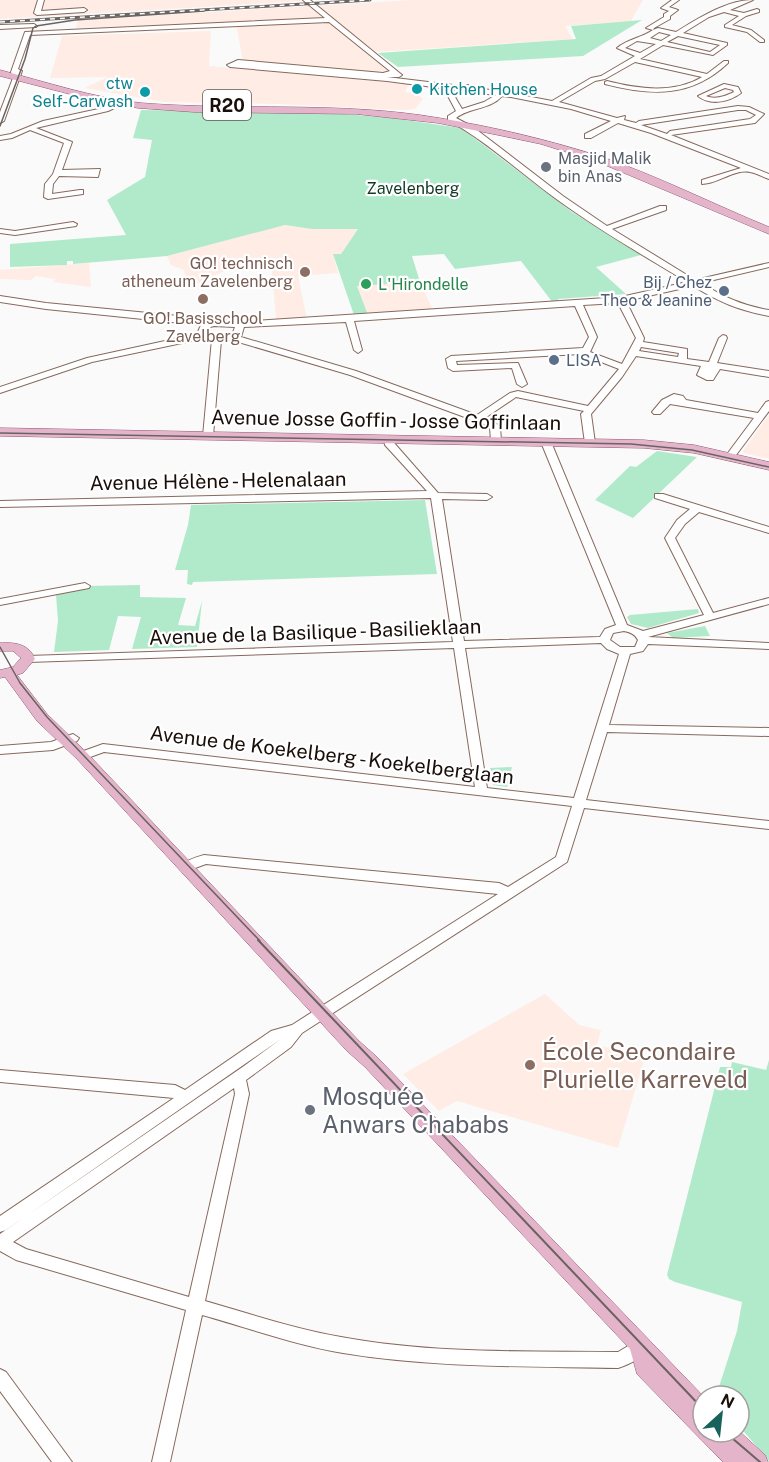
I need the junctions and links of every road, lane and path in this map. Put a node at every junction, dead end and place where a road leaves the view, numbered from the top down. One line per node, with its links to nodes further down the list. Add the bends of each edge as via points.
1 (41, 0): 6 (street, via 37,13)
2 (676, 0): 12 (street, via 664,8 675,10 666,15 668,18 649,28)
3 (743, 1): 5 (street)
4 (308, 2): 9 (street)
5 (722, 9): 8 (street); 13 (street)
6 (84, 10)
7 (757, 10): 8 (street)
8 (744, 15): 15 (street, via 727,26 749,31)
9 (328, 20): 11 (street); 23 (street)
10 (0, 27): 11 (street)
11 (31, 30): 22 (street)
12 (658, 30): 13 (street); 14 (street)
13 (675, 34): 16 (street); 16 (street, via 725,45 711,54)
14 (644, 39): 16 (street); 17 (street, via 620,48)
15 (762, 41)
16 (660, 43): 17 (street)
17 (639, 55): 18 (street)
18 (632, 59): 24 (street); 25 (street, via 616,65)
19 (726, 62): 24 (street)
20 (0, 68): 22 (main road, R20)
21 (0, 74): 22 (main road, R20)
22 (16, 74): 31 (main road, R20); 34 (main road, R20, via 161,104 351,107); 37 (street)
23 (391, 75): 23 (street, via 238,62 230,65); 26 (street)
24 (706, 76): 27 (street)
25 (605, 80): 27 (street, via 647,91); 32 (street)
26 (464, 86): 28 (street); 33 (street, via 451,96)
27 (690, 86): 29 (street)
28 (501, 92): 32 (street); 33 (street, via 490,103)
29 (713, 92): 30 (street); 30 (street, via 701,96 708,100); 30 (street, via 724,86 736,88 738,93)
30 (728, 98)
31 (123, 102): 36 (main road, R20, via 194,109 356,111); 40 (street, via 113,109)
32 (558, 102): 35 (street)
33 (459, 110): 34 (street)
34 (451, 118): 36 (main road, R20); 39 (street); 50 (main road, R20, via 522,132 600,155)
35 (621, 119): 38 (street); 42 (street); 44 (street)
36 (438, 120): 39 (main road, R20)
37 (0, 121)
38 (639, 123): 41 (street); 41 (street, via 738,108 760,114 754,120)
39 (461, 124): 51 (street); 53 (main road, R20, via 593,157)
40 (30, 128): 43 (street); 47 (street, via 68,142 49,184 48,197)
41 (670, 133): 44 (street)
42 (588, 136)
43 (0, 138)
44 (754, 168): 45 (street); 46 (street)
45 (769, 175)
46 (705, 182)
47 (80, 192)
48 (663, 208): 51 (street)
49 (73, 224): 52 (street, via 15,233)
50 (769, 226)
51 (606, 229): 55 (street)
52 (0, 231)
53 (769, 231)
54 (769, 265): 55 (street)
55 (695, 283): 57 (street); 59 (street, via 733,305)
56 (0, 299): 61 (street)
57 (621, 300): 58 (street); 67 (street, via 640,338)
58 (578, 303): 60 (street); 69 (street, via 593,338)
59 (769, 313)
60 (349, 318): 62 (street); 68 (street)
61 (213, 323): 62 (street); 63 (street, via 203,327)
62 (240, 325): 65 (street)
63 (201, 336): 64 (street); 75 (street, via 90,360)
64 (217, 337): 65 (street); 83 (street)
65 (236, 338): 81 (street, via 353,373)
66 (723, 338): 70 (street)
67 (636, 348): 70 (street); 71 (street)
68 (358, 350)
69 (585, 351): 71 (street); 73 (street, via 451,359 453,368 515,364)
70 (712, 365): 72 (street)
71 (623, 367): 78 (street)
72 (769, 374)
73 (522, 384)
74 (676, 386): 76 (street, via 670,394)
75 (0, 390)
76 (674, 400): 79 (street, via 665,402); 80 (street)
77 (769, 404): 80 (street)
78 (590, 409): 81 (street, via 518,394); 87 (street, via 586,414)
79 (657, 412)
80 (759, 416): 88 (street)
81 (477, 419): 85 (street, via 495,426)
82 (0, 432): 83 (main road, Avenue Josse Goffin - Josse Goffinlaan)
83 (208, 436): 84 (main road, Avenue Josse Goffin - Josse Goffinlaan)
84 (389, 439): 85 (main road, Avenue Josse Goffin - Josse Goffinlaan); 91 (street, via 390,445)
85 (496, 441): 86 (main road, Avenue Josse Goffin - Josse Goffinlaan)
86 (546, 442): 87 (main road, Avenue Josse Goffin - Josse Goffinlaan); 100 (street)
87 (590, 443): 88 (main road, Avenue Josse Goffin - Josse Goffinlaan, via 669,446)
88 (730, 457): 89 (main road, Avenue Josse Goffin - Josse Goffinlaan)
89 (769, 466)
90 (659, 496): 94 (street)
91 (436, 497): 92 (street, Avenue Hélène - Helenalaan); 93 (street, Avenue Hélène - Helenalaan, via 425,494); 105 (street)
92 (487, 497)
93 (0, 504)
94 (697, 508): 95 (street); 99 (street, via 670,538)
95 (769, 530)
96 (85, 586): 98 (street)
97 (769, 601): 99 (street)
98 (0, 602)
99 (710, 617): 101 (street)
100 (623, 628): 102 (street); 103 (street, via 609,631)
101 (665, 628): 102 (street); 104 (street, via 665,638)
102 (643, 638): 104 (street); 108 (street, via 639,648)
103 (604, 640): 105 (street, Avenue de la Basilique - Basilieklaan); 108 (street, via 608,646)
104 (674, 641): 106 (street)
105 (459, 645): 109 (street, Avenue de la Basilique - Basilieklaan); 115 (street)
106 (769, 646)
107 (0, 647): 109 (main road, via 27,653)
108 (625, 652): 110 (street)
109 (14, 669): 112 (main road, via 30,703)
110 (602, 728): 111 (street); 116 (street)
111 (769, 732)
112 (69, 740): 113 (street, via 53,746); 114 (main road)
113 (0, 750)
114 (82, 756): 115 (street, Avenue de Koekelberg - Koekelberglaan, via 104,748); 118 (main road)
115 (480, 793): 116 (street, Avenue de Koekelberg - Koekelberglaan)
116 (578, 804): 117 (street, Avenue de Koekelberg - Koekelberglaan); 119 (street, via 562,859)
117 (769, 825)
118 (187, 867): 119 (street, via 204,859 499,888); 120 (main road)
119 (508, 893): 120 (street)
120 (320, 1006): 121 (street); 128 (main road)
121 (297, 1029): 123 (street, via 286,1043); 124 (street, via 276,1035)
122 (0, 1076): 124 (street, via 175,1091)
123 (236, 1080): 126 (street); 127 (street, via 242,1094)
124 (185, 1098): 125 (street)
125 (0, 1225)
126 (0, 1243): 127 (street, via 22,1255)
127 (197, 1307): 128 (street, via 320,1341 409,1355 618,1360); 136 (street)
128 (640, 1347): 130 (main road); 131 (main road, via 645,1367)
129 (0, 1377): 135 (street)
130 (691, 1399)
131 (691, 1415)
132 (724, 1444): 134 (main road)
133 (734, 1444): 134 (main road)
134 (749, 1461)
135 (63, 1462)
136 (161, 1462)

